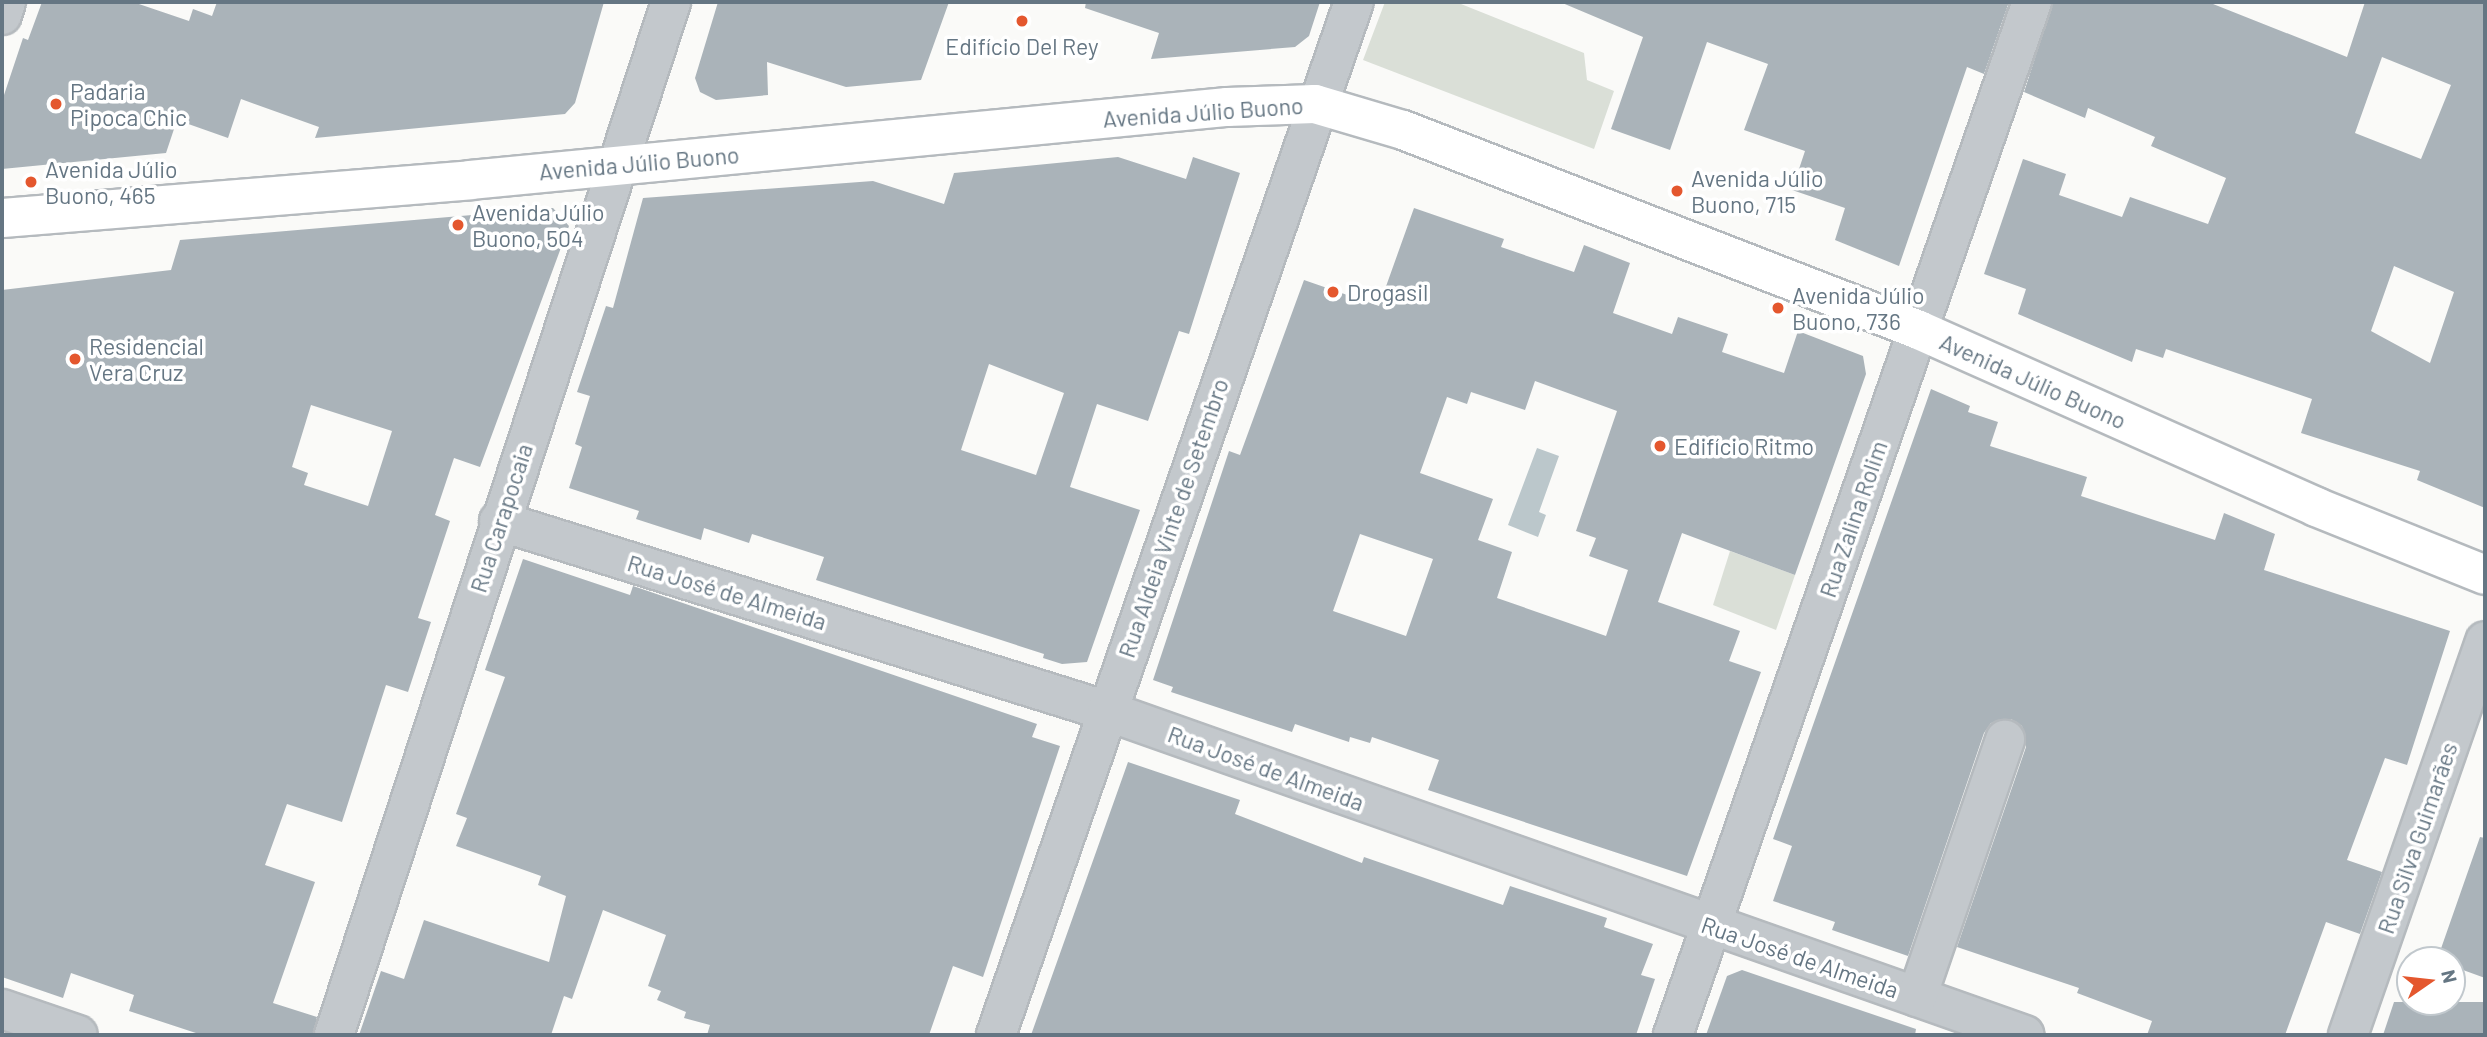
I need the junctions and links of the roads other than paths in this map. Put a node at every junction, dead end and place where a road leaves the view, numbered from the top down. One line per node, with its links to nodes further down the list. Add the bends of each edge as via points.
1 (6, 2): 5 (street)
2 (671, 2): 7 (street, Rua Carapocaia)
3 (1354, 2): 6 (street, Rua Aldeia Vinte de Setembro)
4 (2032, 2): 9 (street, Rua Zalina Rolim)
5 (2, 15)
6 (1315, 104): 7 (main road, Avenida Júlio Buono, via 1227,107); 9 (main road, Avenida Júlio Buono, via 1403,130); 13 (street, Rua Aldeia Vinte de Setembro)
7 (617, 165): 8 (main road, Avenida Júlio Buono); 10 (street, Rua Carapocaia)
8 (2, 218)
9 (1919, 330): 11 (main road, Avenida Júlio Buono, via 2316,507); 15 (street, Rua Zalina Rolim)
10 (499, 521): 13 (street, Rua José de Almeida); 19 (street, Rua Carapocaia)
11 (2485, 575)
12 (2485, 641): 23 (street, Rua Silva Guimarães)
13 (1107, 711): 15 (street, Rua José de Almeida); 20 (street, Rua Aldeia Vinte de Setembro)
14 (2006, 740): 16 (street)
15 (1709, 927): 16 (street, Rua José de Almeida); 21 (street, Rua Zalina Rolim)
16 (1917, 997): 22 (street, Rua José de Almeida)
17 (2, 1009): 18 (street)
18 (78, 1035)
19 (334, 1035)
20 (996, 1035)
21 (1673, 1035)
22 (2025, 1035)
23 (2348, 1035)

